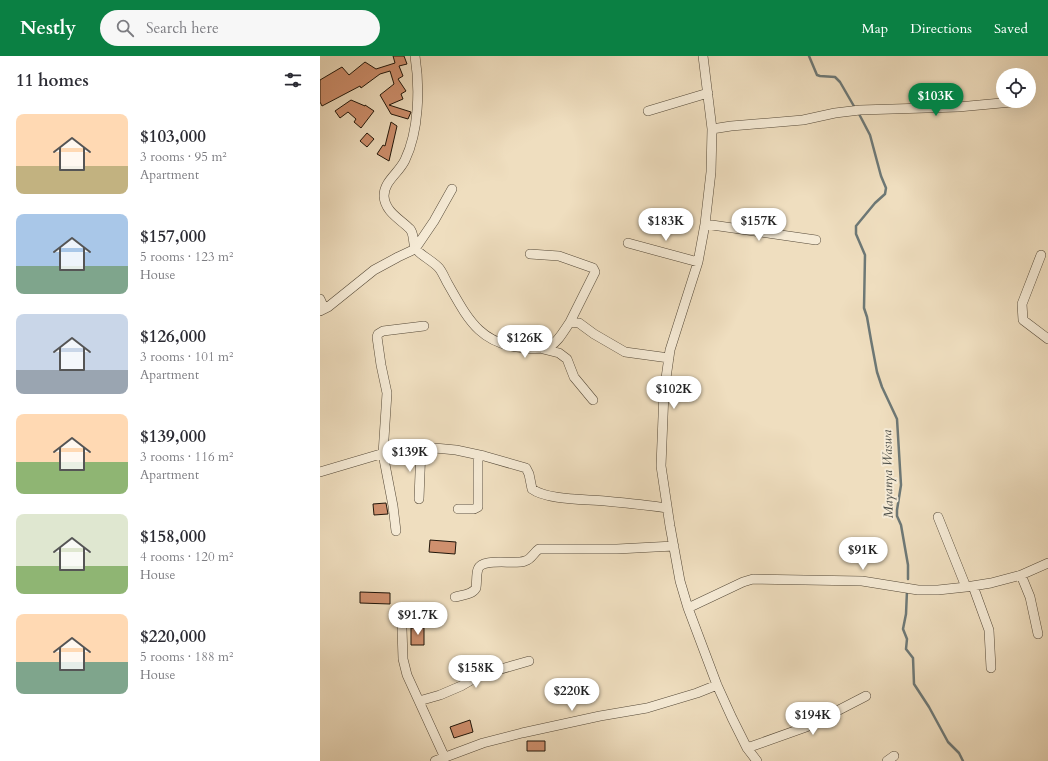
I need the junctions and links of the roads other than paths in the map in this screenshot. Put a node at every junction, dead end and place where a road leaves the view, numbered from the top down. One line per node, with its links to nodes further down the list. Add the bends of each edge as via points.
1 (415, 56): 11 (street, via 418,71 415,127 404,162 388,183 384,196 391,213 410,230)
2 (703, 56): 3 (street)
3 (708, 93): 5 (street); 6 (street)
4 (996, 103): 6 (street, via 856,111 803,120)
5 (648, 111)
6 (712, 129): 8 (street, via 711,172)
7 (452, 189): 11 (street)
8 (705, 224): 9 (street); 14 (street)
9 (816, 240)
10 (628, 243): 14 (street)
11 (415, 249): 16 (street, via 374,270); 20 (street, via 440,268 447,284 480,332 502,344 516,348)
12 (530, 254): 17 (street, via 559,256 593,268 595,272)
13 (1041, 255): 19 (street, via 1022,304 1024,320)
14 (698, 262): 21 (street)
15 (320, 299): 16 (street)
16 (322, 310)
17 (570, 322): 20 (street, via 555,344); 21 (street, via 579,323 625,352)
18 (424, 326): 24 (street, via 383,331 378,334 387,393)
19 (1048, 339)
20 (540, 348): 22 (street, via 553,350 566,359 574,377)
21 (669, 358): 28 (street, via 664,392 661,466)
22 (593, 400)
23 (421, 447): 24 (street, via 401,448); 25 (street); 27 (street)
24 (383, 454): 26 (street); 31 (street)
25 (478, 455): 28 (street, via 526,468 532,488 541,494); 29 (street, via 478,507)
26 (320, 472)
27 (419, 499)
28 (667, 508): 32 (street)
29 (458, 509)
30 (938, 517): 35 (street)
31 (396, 532)
32 (674, 546): 36 (street, via 539,549 532,558 524,562 481,564 478,568 475,590); 37 (street)
33 (1048, 563): 34 (street)
34 (1021, 575): 35 (street); 39 (street, via 1030,597)
35 (970, 587): 37 (street, via 918,590 862,581 752,579); 41 (street, via 989,630)
36 (455, 597)
37 (688, 608): 42 (street)
38 (402, 629): 44 (street, via 403,659)
39 (1038, 634)
40 (530, 661): 44 (street, via 480,675 446,692)
41 (991, 668)
42 (717, 685): 45 (street); 46 (street, via 647,708 483,743)
43 (866, 696): 45 (street, via 806,727)
44 (419, 701): 46 (street)
45 (748, 748): 48 (street)
46 (445, 758): 47 (street)
47 (435, 761)
48 (757, 761)

